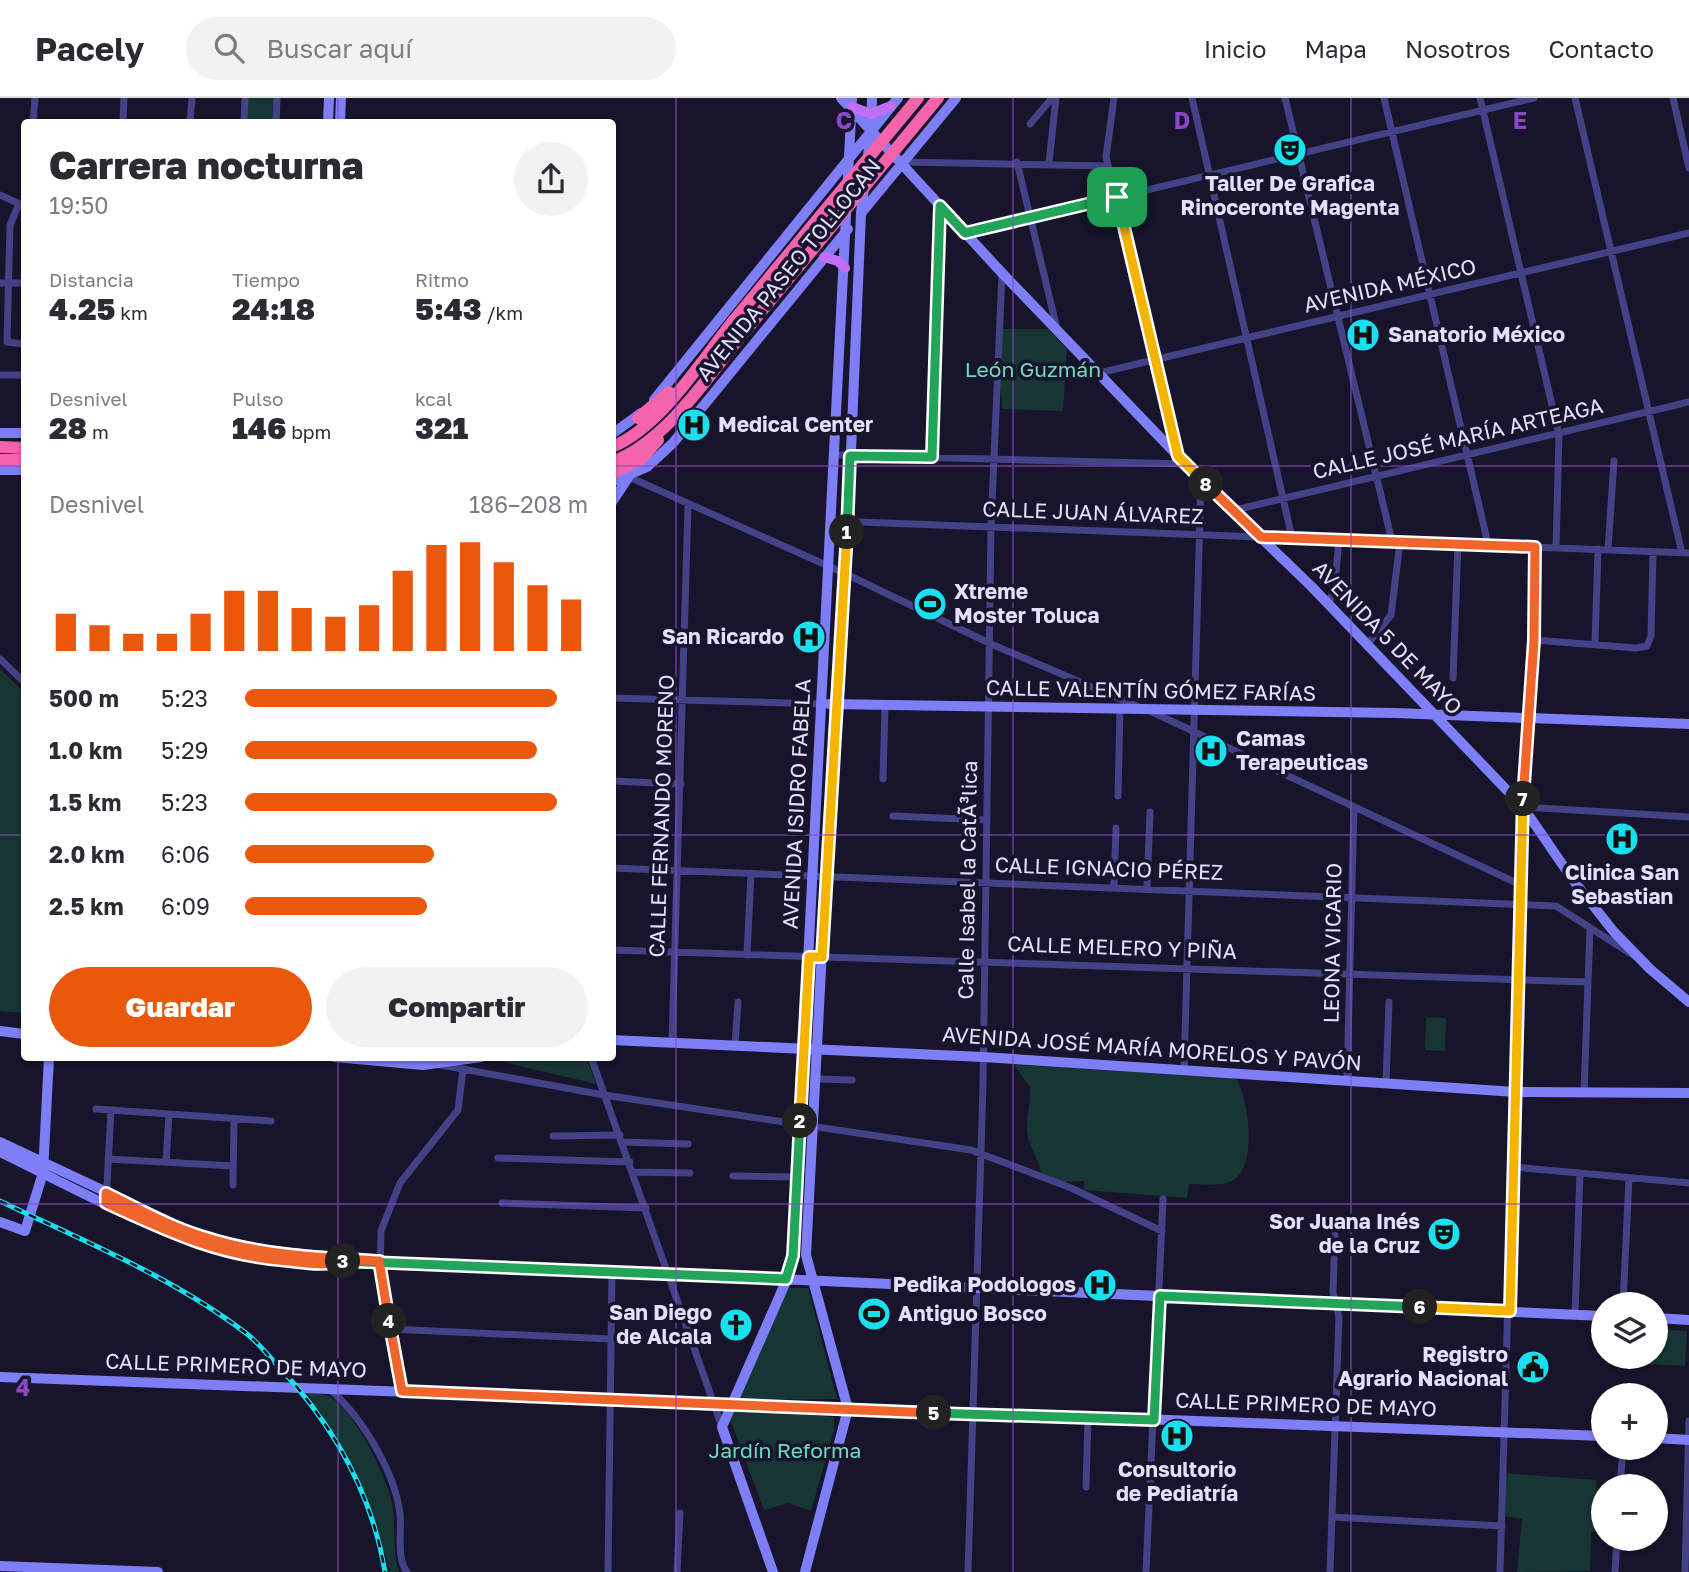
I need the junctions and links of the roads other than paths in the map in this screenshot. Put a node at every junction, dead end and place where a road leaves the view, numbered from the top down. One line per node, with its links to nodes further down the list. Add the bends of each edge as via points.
1 (35, 98): 26 (street)
2 (124, 98): 27 (street)
3 (192, 98): 28 (street)
4 (246, 98): 29 (street)
5 (277, 98): 30 (street)
6 (329, 98): 31 (main road)
7 (341, 98): 32 (main road)
8 (841, 98): 23 (main road, AVENIDA 5 DE MAYO)
9 (872, 98): 25 (main road, AVENIDA ISIDRO FABELA)
10 (918, 98): 70 (highway, AVENIDA PASEO TOLLOCAN, bridge)
11 (938, 98): 76 (highway, AVENIDA PASEO TOLLOCAN, bridge)
12 (956, 98): 34 (main road, AVENIDA PASEO TOLLOCAN)
13 (1054, 98): 33 (street); 41 (street)
14 (1114, 98): 42 (street, via 1106,146)
15 (1192, 98): 44 (street)
16 (1285, 98): 37 (street)
17 (1384, 98): 36 (street)
18 (1480, 98): 24 (street)
19 (1534, 98): 24 (street)
20 (1575, 98): 56 (street)
21 (1673, 98): 43 (street)
22 (895, 101): 25 (main road); 34 (main road, via 902,125 916,132); 35 (main road, AVENIDA PASEO TOLLOCAN)
23 (852, 103): 25 (main road); 35 (main road, AVENIDA 5 DE MAYO); 38 (main road, AVENIDA ISIDRO FABELA)
24 (1483, 110): 36 (street); 61 (street)
25 (871, 114): 35 (main road, AVENIDA ISIDRO FABELA)
26 (33, 119)
27 (123, 119)
28 (190, 119)
29 (244, 119)
30 (276, 119)
31 (328, 119)
32 (340, 119)
33 (1030, 124)
34 (931, 129): 39 (main road, AVENIDA PASEO TOLLOCAN)
35 (871, 131): 38 (main road, AVENIDA PASEO TOLLOCAN); 39 (main road, AVENIDA 5 DE MAYO); 50 (main road, AVENIDA ISIDRO FABELA)
36 (1392, 134): 37 (street); 63 (street)
37 (1298, 156): 44 (street); 64 (street)
38 (851, 158): 52 (main road, AVENIDA PASEO TOLLOCAN); 53 (main road, AVENIDA ISIDRO FABELA)
39 (902, 162): 40 (street); 48 (main road, AVENIDA 5 DE MAYO); 50 (main road, AVENIDA PASEO TOLLOCAN)
40 (1017, 162): 41 (street); 51 (street)
41 (1049, 163): 42 (street)
42 (1108, 166): 46 (street)
43 (1689, 168)
44 (1209, 175): 46 (street); 66 (street)
45 (0, 195): 47 (street)
46 (1117, 197): 51 (street); 68 (street)
47 (21, 205)
48 (940, 206): 54 (main road, AVENIDA 5 DE MAYO); 88 (street)
49 (21, 207): 59 (street, via 10,225)
50 (861, 214): 53 (main road, AVENIDA PASEO TOLLOCAN); 86 (main road, AVENIDA ISIDRO FABELA)
51 (1030, 217): 54 (street); 65 (street)
52 (799, 220): 57 (main road, via 811,218 824,224 832,238); 75 (main road, AVENIDA PASEO TOLLOCAN)
53 (848, 229): 57 (main road, AVENIDA PASEO TOLLOCAN); 58 (main road, AVENIDA ISIDRO FABELA)
54 (965, 233): 60 (main road, AVENIDA 5 DE MAYO)
55 (1689, 233): 56 (street, AVENIDA MÉXICO)
56 (1612, 252): 61 (street, AVENIDA MÉXICO); 74 (street)
57 (828, 253): 58 (main road); 98 (main road, AVENIDA PASEO TOLLOCAN, via 673,443)
58 (845, 268): 85 (main road, AVENIDA ISIDRO FABELA)
59 (4, 270): 62 (street)
60 (1002, 273): 65 (main road, AVENIDA 5 DE MAYO); 90 (street, Calle Isabel la CatÃ³lica)
61 (1520, 274): 63 (street, AVENIDA MÉXICO); 79 (street)
62 (4, 283): 67 (street, via 8,344)
63 (1429, 293): 64 (street, AVENIDA MÉXICO); 84 (street)
64 (1336, 316): 66 (street, AVENIDA MÉXICO); 99 (street)
65 (1058, 330): 69 (main road, AVENIDA 5 DE MAYO)
66 (1246, 337): 68 (street, AVENIDA MÉXICO); 103 (street)
67 (21, 344)
68 (1155, 358): 69 (street, AVENIDA MÉXICO); 87 (street)
69 (1098, 373): 87 (main road, AVENIDA 5 DE MAYO)
70 (691, 374): 75 (highway); 81 (highway, AVENIDA PASEO TOLLOCAN, via 647,425)
71 (0, 375): 72 (street)
72 (21, 375)
73 (1689, 402): 74 (street, CALLE JOSÉ MARÍA ARTEAGA)
74 (1649, 410): 79 (street, CALLE JOSÉ MARÍA ARTEAGA); 121 (street)
75 (638, 418): 80 (main road, AVENIDA PASEO TOLLOCAN)
76 (662, 430): 89 (highway, AVENIDA PASEO TOLLOCAN); 97 (highway, via 653,450)
77 (0, 433): 78 (main road)
78 (21, 433)
79 (1559, 435): 84 (street, CALLE JOSÉ MARÍA ARTEAGA); 117 (street)
80 (616, 440)
81 (616, 441)
82 (0, 447): 83 (highway)
83 (21, 447)
84 (1466, 454): 99 (street, CALLE JOSÉ MARÍA ARTEAGA); 115 (street)
85 (835, 455): 86 (street); 106 (main road, AVENIDA ISIDRO FABELA)
86 (850, 456): 88 (street); 107 (main road, AVENIDA ISIDRO FABELA)
87 (1178, 456): 94 (main road, AVENIDA 5 DE MAYO)
88 (932, 457): 90 (street)
89 (619, 459)
90 (995, 459): 94 (street); 108 (street, Calle Isabel la CatÃ³lica)
91 (0, 460): 92 (highway)
92 (21, 460)
93 (1614, 461): 119 (street)
94 (1187, 464): 100 (main road, AVENIDA 5 DE MAYO)
95 (0, 470): 96 (main road)
96 (21, 470)
97 (616, 471)
98 (629, 477): 101 (main road, AVENIDA PASEO TOLLOCAN); 102 (main road); 104 (street)
99 (1374, 477): 103 (street, CALLE JOSÉ MARÍA ARTEAGA); 113 (street)
100 (1201, 480): 105 (main road, AVENIDA 5 DE MAYO); 109 (street)
101 (616, 481)
102 (616, 496)
103 (1283, 499): 105 (street, CALLE JOSÉ MARÍA ARTEAGA); 111 (street)
104 (688, 506): 122 (street); 133 (street, CALLE FERNANDO MORENO)
105 (1235, 510): 110 (main road, AVENIDA 5 DE MAYO)
106 (832, 522): 107 (street, CALLE JUAN ÁLVAREZ); 122 (main road, AVENIDA ISIDRO FABELA)
107 (848, 522): 108 (street, CALLE JUAN ÁLVAREZ); 123 (main road, AVENIDA ISIDRO FABELA)
108 (991, 527): 109 (street, CALLE JUAN ÁLVAREZ); 127 (street, Calle Isabel la CatÃ³lica)
109 (1199, 533): 110 (street, CALLE JUAN ÁLVAREZ); 140 (street)
110 (1261, 537): 111 (street, CALLE JUAN ÁLVAREZ); 124 (main road, AVENIDA 5 DE MAYO)
111 (1292, 538): 112 (street, CALLE JUAN ÁLVAREZ)
112 (1339, 540): 113 (street, CALLE JUAN ÁLVAREZ); 124 (street)
113 (1396, 542): 114 (street, CALLE JUAN ÁLVAREZ); 128 (street, via 1391,615)
114 (1458, 543): 115 (street, CALLE JUAN ÁLVAREZ); 131 (street)
115 (1488, 544): 116 (street, CALLE JUAN ÁLVAREZ)
116 (1535, 547): 117 (street, CALLE JUAN ÁLVAREZ); 125 (street)
117 (1556, 547): 118 (street, CALLE JUAN ÁLVAREZ)
118 (1598, 550): 119 (street, CALLE JUAN ÁLVAREZ); 126 (street)
119 (1608, 550): 120 (street, CALLE JUAN ÁLVAREZ)
120 (1653, 552): 121 (street, CALLE JUAN ÁLVAREZ); 126 (street, via 1651,636 1643,648)
121 (1685, 553)
122 (829, 567): 123 (street); 134 (main road, AVENIDA ISIDRO FABELA)
123 (844, 573): 127 (street); 135 (main road, AVENIDA ISIDRO FABELA)
124 (1329, 605): 128 (main road, AVENIDA 5 DE MAYO)
125 (1534, 640): 126 (street); 142 (street)
126 (1595, 643)
127 (991, 644): 137 (street, Calle Isabel la CatÃ³lica); 139 (street)
128 (1368, 644): 141 (main road, AVENIDA 5 DE MAYO)
129 (0, 659): 130 (street)
130 (21, 678)
131 (1453, 678)
132 (616, 698): 133 (street, CALLE VALENTÍN GÓMEZ FARÍAS)
133 (683, 700): 134 (street, CALLE VALENTÍN GÓMEZ FARÍAS); 147 (street, CALLE FERNANDO MORENO)
134 (821, 704): 135 (main road, CALLE VALENTÍN GÓMEZ FARÍAS); 159 (main road, AVENIDA ISIDRO FABELA)
135 (835, 704): 136 (main road, CALLE VALENTÍN GÓMEZ FARÍAS); 160 (main road, AVENIDA ISIDRO FABELA)
136 (885, 705): 137 (main road, CALLE VALENTÍN GÓMEZ FARÍAS); 145 (street)
137 (989, 708): 138 (main road, CALLE VALENTÍN GÓMEZ FARÍAS); 154 (street, Calle Isabel la CatÃ³lica)
138 (1120, 709): 139 (main road, CALLE VALENTÍN GÓMEZ FARÍAS); 148 (street)
139 (1145, 709): 140 (main road, CALLE VALENTÍN GÓMEZ FARÍAS); 144 (street)
140 (1192, 711): 141 (main road, CALLE VALENTÍN GÓMEZ FARÍAS); 144 (street)
141 (1434, 715): 142 (main road, CALLE VALENTÍN GÓMEZ FARÍAS); 150 (main road, AVENIDA 5 DE MAYO)
142 (1530, 719): 143 (main road, CALLE VALENTÍN GÓMEZ FARÍAS); 150 (street)
143 (1689, 724)
144 (1191, 728): 149 (street); 165 (street)
145 (883, 779)
146 (616, 781): 147 (street)
147 (681, 784): 157 (street, CALLE FERNANDO MORENO)
148 (1118, 796)
149 (1354, 807): 162 (street); 166 (street, LEONA VICARIO)
150 (1523, 807): 153 (street); 162 (street); 169 (main road, AVENIDA 5 DE MAYO)
151 (1150, 812): 164 (street)
152 (893, 816): 154 (street)
153 (1689, 817)
154 (986, 820): 161 (street, Calle Isabel la CatÃ³lica)
155 (1116, 828): 163 (street)
156 (616, 868): 157 (street, CALLE IGNACIO PÉREZ)
157 (678, 870): 158 (street, CALLE IGNACIO PÉREZ); 171 (street, CALLE FERNANDO MORENO)
158 (751, 873): 159 (street, CALLE IGNACIO PÉREZ); 172 (street)
159 (813, 875): 160 (street, CALLE IGNACIO PÉREZ); 173 (main road, AVENIDA ISIDRO FABELA)
160 (826, 876): 161 (street, CALLE IGNACIO PÉREZ); 174 (main road, AVENIDA ISIDRO FABELA)
161 (985, 881): 163 (street, CALLE IGNACIO PÉREZ); 175 (street, Calle Isabel la CatÃ³lica)
162 (1521, 885): 167 (street)
163 (1114, 886): 164 (street, CALLE IGNACIO PÉREZ)
164 (1147, 888): 165 (street, CALLE IGNACIO PÉREZ)
165 (1188, 889): 166 (street, CALLE IGNACIO PÉREZ); 176 (street)
166 (1351, 896): 167 (street, CALLE IGNACIO PÉREZ); 177 (street, LEONA VICARIO)
167 (1520, 903): 168 (street, CALLE IGNACIO PÉREZ, via 1556,906); 178 (street)
168 (1590, 928): 169 (street); 179 (street)
169 (1611, 936): 182 (main road, AVENIDA 5 DE MAYO)
170 (616, 950): 171 (street, CALLE MELERO Y PIÑA)
171 (676, 952): 172 (street, CALLE MELERO Y PIÑA); 186 (street, CALLE FERNANDO MORENO)
172 (747, 955): 173 (street, CALLE MELERO Y PIÑA)
173 (809, 957): 174 (street, CALLE MELERO Y PIÑA); 188 (main road, AVENIDA ISIDRO FABELA)
174 (822, 957): 175 (street, CALLE MELERO Y PIÑA); 189 (main road, AVENIDA ISIDRO FABELA)
175 (983, 961): 176 (street, CALLE MELERO Y PIÑA); 190 (street, Calle Isabel la CatÃ³lica)
176 (1186, 967): 177 (street, CALLE MELERO Y PIÑA); 195 (street)
177 (1349, 972): 178 (street, CALLE MELERO Y PIÑA); 198 (street, LEONA VICARIO)
178 (1518, 979): 179 (street, CALLE MELERO Y PIÑA); 200 (street)
179 (1588, 982): 201 (street)
180 (738, 1002): 187 (street)
181 (1389, 1002): 199 (street)
182 (1689, 1002)
183 (0, 1031): 184 (main road)
184 (21, 1034)
185 (616, 1040): 186 (main road, AVENIDA JOSÉ MARÍA MORELOS Y PAVÓN)
186 (673, 1042): 187 (main road, AVENIDA JOSÉ MARÍA MORELOS Y PAVÓN)
187 (735, 1045): 188 (main road, AVENIDA JOSÉ MARÍA MORELOS Y PAVÓN)
188 (804, 1048): 189 (main road, AVENIDA JOSÉ MARÍA MORELOS Y PAVÓN); 209 (main road, AVENIDA ISIDRO FABELA)
189 (817, 1049): 190 (main road, AVENIDA JOSÉ MARÍA MORELOS Y PAVÓN); 196 (main road, AVENIDA ISIDRO FABELA)
190 (983, 1057): 195 (main road, AVENIDA JOSÉ MARÍA MORELOS Y PAVÓN); 216 (street, Calle Isabel la CatÃ³lica)
191 (49, 1061): 223 (main road)
192 (436, 1061): 194 (street)
193 (592, 1061): 203 (street)
194 (463, 1069): 203 (street); 239 (street, via 457,1110 406,1174 389,1206)
195 (1184, 1070): 198 (main road, AVENIDA JOSÉ MARÍA MORELOS Y PAVÓN)
196 (816, 1079): 197 (street); 210 (main road, AVENIDA ISIDRO FABELA)
197 (852, 1080)
198 (1346, 1081): 199 (main road, AVENIDA JOSÉ MARÍA MORELOS Y PAVÓN)
199 (1386, 1083): 200 (main road, AVENIDA JOSÉ MARÍA MORELOS Y PAVÓN)
200 (1516, 1092): 201 (main road, AVENIDA JOSÉ MARÍA MORELOS Y PAVÓN); 222 (street)
201 (1584, 1093): 202 (main road, AVENIDA JOSÉ MARÍA MORELOS Y PAVÓN)
202 (1689, 1093)
203 (604, 1095): 209 (street); 212 (street)
204 (96, 1109): 205 (street)
205 (111, 1110): 206 (street); 217 (street)
206 (169, 1114): 207 (street); 219 (street)
207 (234, 1119): 208 (street); 221 (street)
208 (271, 1121)
209 (800, 1124): 210 (street); 228 (main road, AVENIDA ISIDRO FABELA)
210 (813, 1126): 216 (street); 243 (main road, AVENIDA ISIDRO FABELA, via 806,1255)
211 (553, 1136): 212 (street)
212 (621, 1139): 214 (street); 220 (street)
213 (0, 1142): 223 (main road)
214 (688, 1144)
215 (0, 1152): 223 (main road)
216 (979, 1153): 237 (street); 244 (street, Calle Isabel la CatÃ³lica)
217 (108, 1158): 219 (street); 232 (street)
218 (498, 1158): 220 (street)
219 (166, 1162): 221 (street)
220 (630, 1162): 224 (street)
221 (233, 1166): 231 (street)
222 (1514, 1167): 226 (street); 248 (street)
223 (43, 1168): 232 (main road); 236 (main road, via 25,1231)
224 (634, 1172): 225 (street); 235 (street)
225 (690, 1172)
226 (1580, 1173): 229 (street); 249 (street)
227 (733, 1176): 228 (street)
228 (797, 1177): 242 (main road, AVENIDA ISIDRO FABELA, via 793,1263)
229 (1629, 1178): 230 (street); 245 (street)
230 (1689, 1183)
231 (233, 1185)
232 (106, 1193): 239 (main road, via 188,1241 226,1253 315,1264)
233 (1163, 1199): 237 (street)
234 (502, 1203): 235 (street)
235 (646, 1208): 241 (street)
236 (0, 1222)
237 (1162, 1231): 246 (street)
238 (1335, 1235): 247 (street)
239 (379, 1261): 240 (main road); 253 (street)
240 (612, 1272): 241 (main road); 254 (street)
241 (669, 1275): 242 (main road); 259 (street)
242 (786, 1279): 243 (main road); 260 (main road, AVENIDA ISIDRO FABELA)
243 (812, 1280): 244 (main road); 261 (main road, AVENIDA ISIDRO FABELA)
244 (975, 1287): 246 (main road); 262 (street, Calle Isabel la CatÃ³lica)
245 (1624, 1292)
246 (1160, 1296): 247 (main road); 264 (street)
247 (1334, 1303): 248 (main road); 266 (street, via 1339,1317)
248 (1510, 1311): 249 (main road); 268 (street)
249 (1575, 1314): 250 (main road)
250 (1591, 1315)
251 (1668, 1319): 252 (main road)
252 (1689, 1320)
253 (390, 1329): 254 (street); 257 (street)
254 (611, 1339): 258 (street)
255 (0, 1377): 256 (main road, CALLE PRIMERO DE MAYO)
256 (329, 1389): 257 (main road, CALLE PRIMERO DE MAYO); 279 (street, via 353,1410 391,1482)
257 (402, 1391): 258 (main road, CALLE PRIMERO DE MAYO)
258 (611, 1400): 259 (main road, CALLE PRIMERO DE MAYO); 280 (street)
259 (713, 1405): 260 (main road, CALLE PRIMERO DE MAYO); 267 (street)
260 (732, 1405): 261 (main road, CALLE PRIMERO DE MAYO); 267 (main road, AVENIDA ISIDRO FABELA)
261 (848, 1409): 262 (main road, CALLE PRIMERO DE MAYO); 283 (main road)
262 (972, 1414): 263 (main road, CALLE PRIMERO DE MAYO); 284 (street, Calle Isabel la CatÃ³lica)
263 (1088, 1418): 264 (main road, CALLE PRIMERO DE MAYO); 272 (street)
264 (1154, 1420): 266 (main road, CALLE PRIMERO DE MAYO); 285 (street)
265 (1689, 1421): 271 (street)
266 (1335, 1424): 268 (main road, CALLE PRIMERO DE MAYO); 274 (street)
267 (722, 1427): 282 (main road)
268 (1505, 1432): 269 (main road, CALLE PRIMERO DE MAYO); 275 (street)
269 (1591, 1436)
270 (1668, 1439): 271 (main road)
271 (1689, 1440): 289 (street)
272 (1086, 1487)
273 (680, 1513): 281 (street)
274 (1332, 1517): 275 (street); 286 (street)
275 (1502, 1526): 287 (street)
276 (1616, 1551): 288 (street)
277 (0, 1566): 278 (main road)
278 (158, 1572)
279 (407, 1572)
280 (608, 1572)
281 (677, 1572)
282 (774, 1572)
283 (805, 1572)
284 (968, 1572)
285 (1146, 1572)
286 (1330, 1572)
287 (1500, 1572)
288 (1615, 1572)
289 (1685, 1572)

